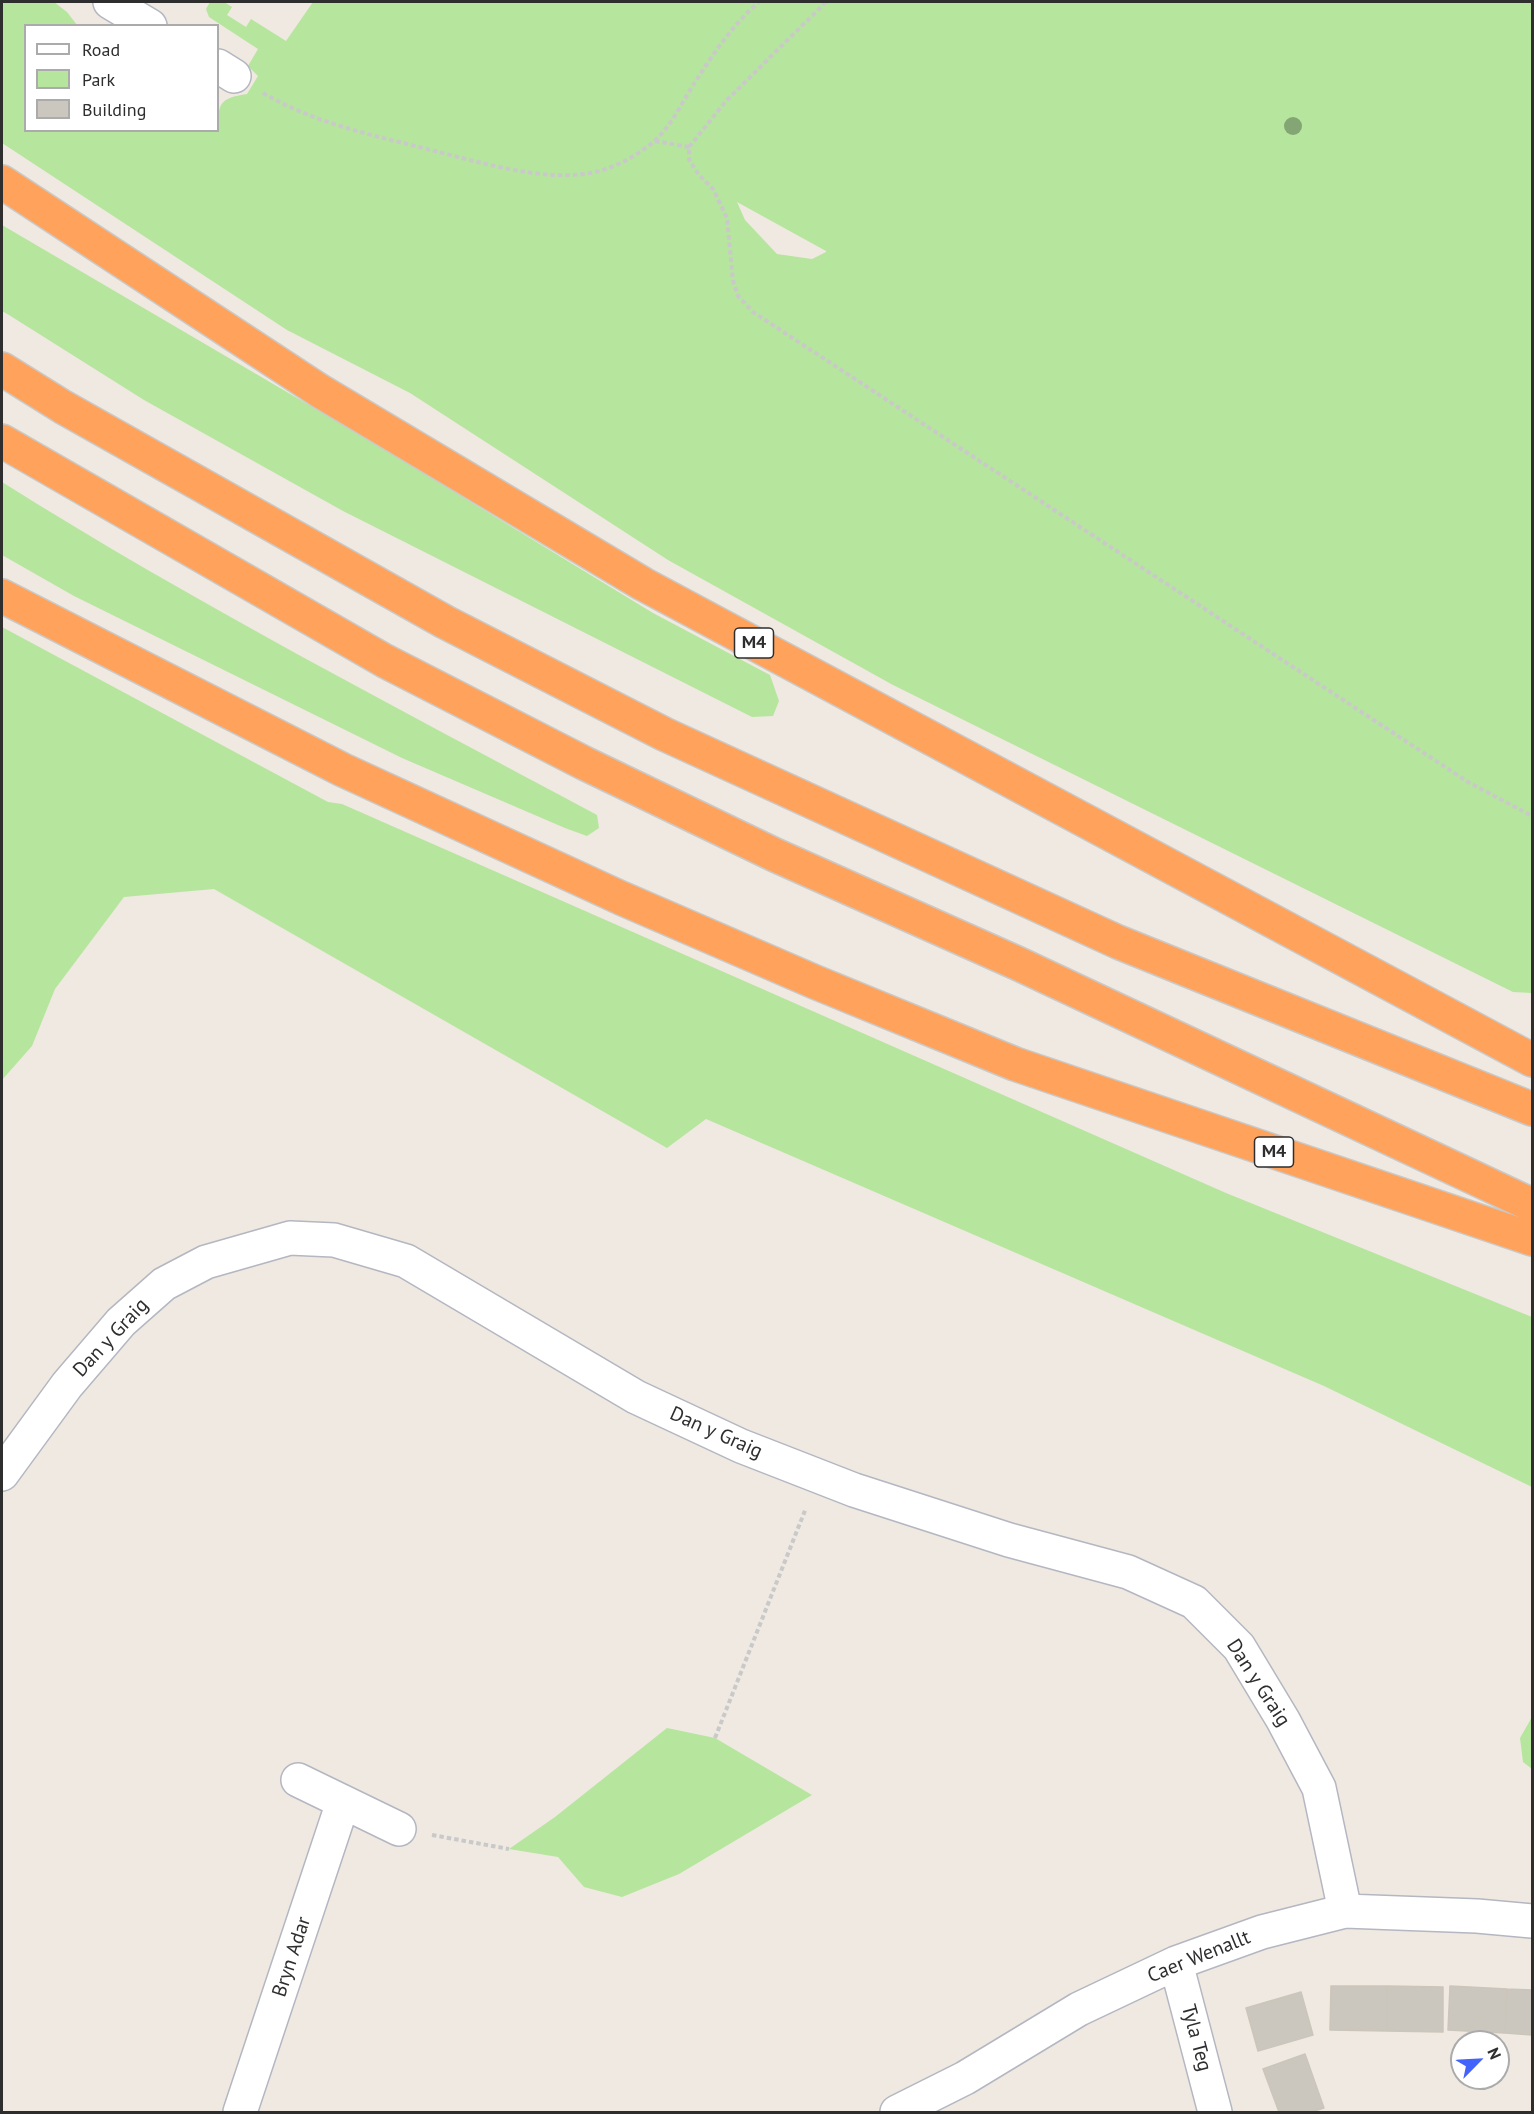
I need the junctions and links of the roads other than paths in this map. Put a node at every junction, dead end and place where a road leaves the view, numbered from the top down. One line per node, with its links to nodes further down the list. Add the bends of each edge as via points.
1 (110, 2): 2 (street)
2 (147, 24)
3 (2, 182): 7 (highway, M4, via 320,391 643,584)
4 (2, 369): 8 (highway, via 445,622 664,734 1118,942)
5 (2, 441): 9 (highway, via 386,661 584,763)
6 (2, 596): 10 (highway, M4, via 343,770 815,982 1015,1064)
7 (1533, 1060)
8 (1533, 1109)
9 (1533, 1205)
10 (1533, 1239)
11 (2, 1474): 15 (street, Dan y Graig, via 82,1367 121,1322 164,1284 206,1262 290,1238 334,1240 406,1261 636,1397 741,1446 854,1490 1009,1540 1128,1572 1194,1602 1239,1647 1319,1788)
12 (298, 1780): 13 (street)
13 (343, 1802): 14 (street); 18 (street, Bryn Adar)
14 (399, 1829)
15 (1345, 1911): 16 (street, Caer Wenallt); 17 (street, Caer Wenallt, via 1262,1932)
16 (1533, 1921)
17 (1176, 1963): 19 (street, Caer Wenallt, via 1079,2008 964,2078); 20 (street, Tyla Teg)
18 (240, 2112)
19 (897, 2112)
20 (1215, 2112)

